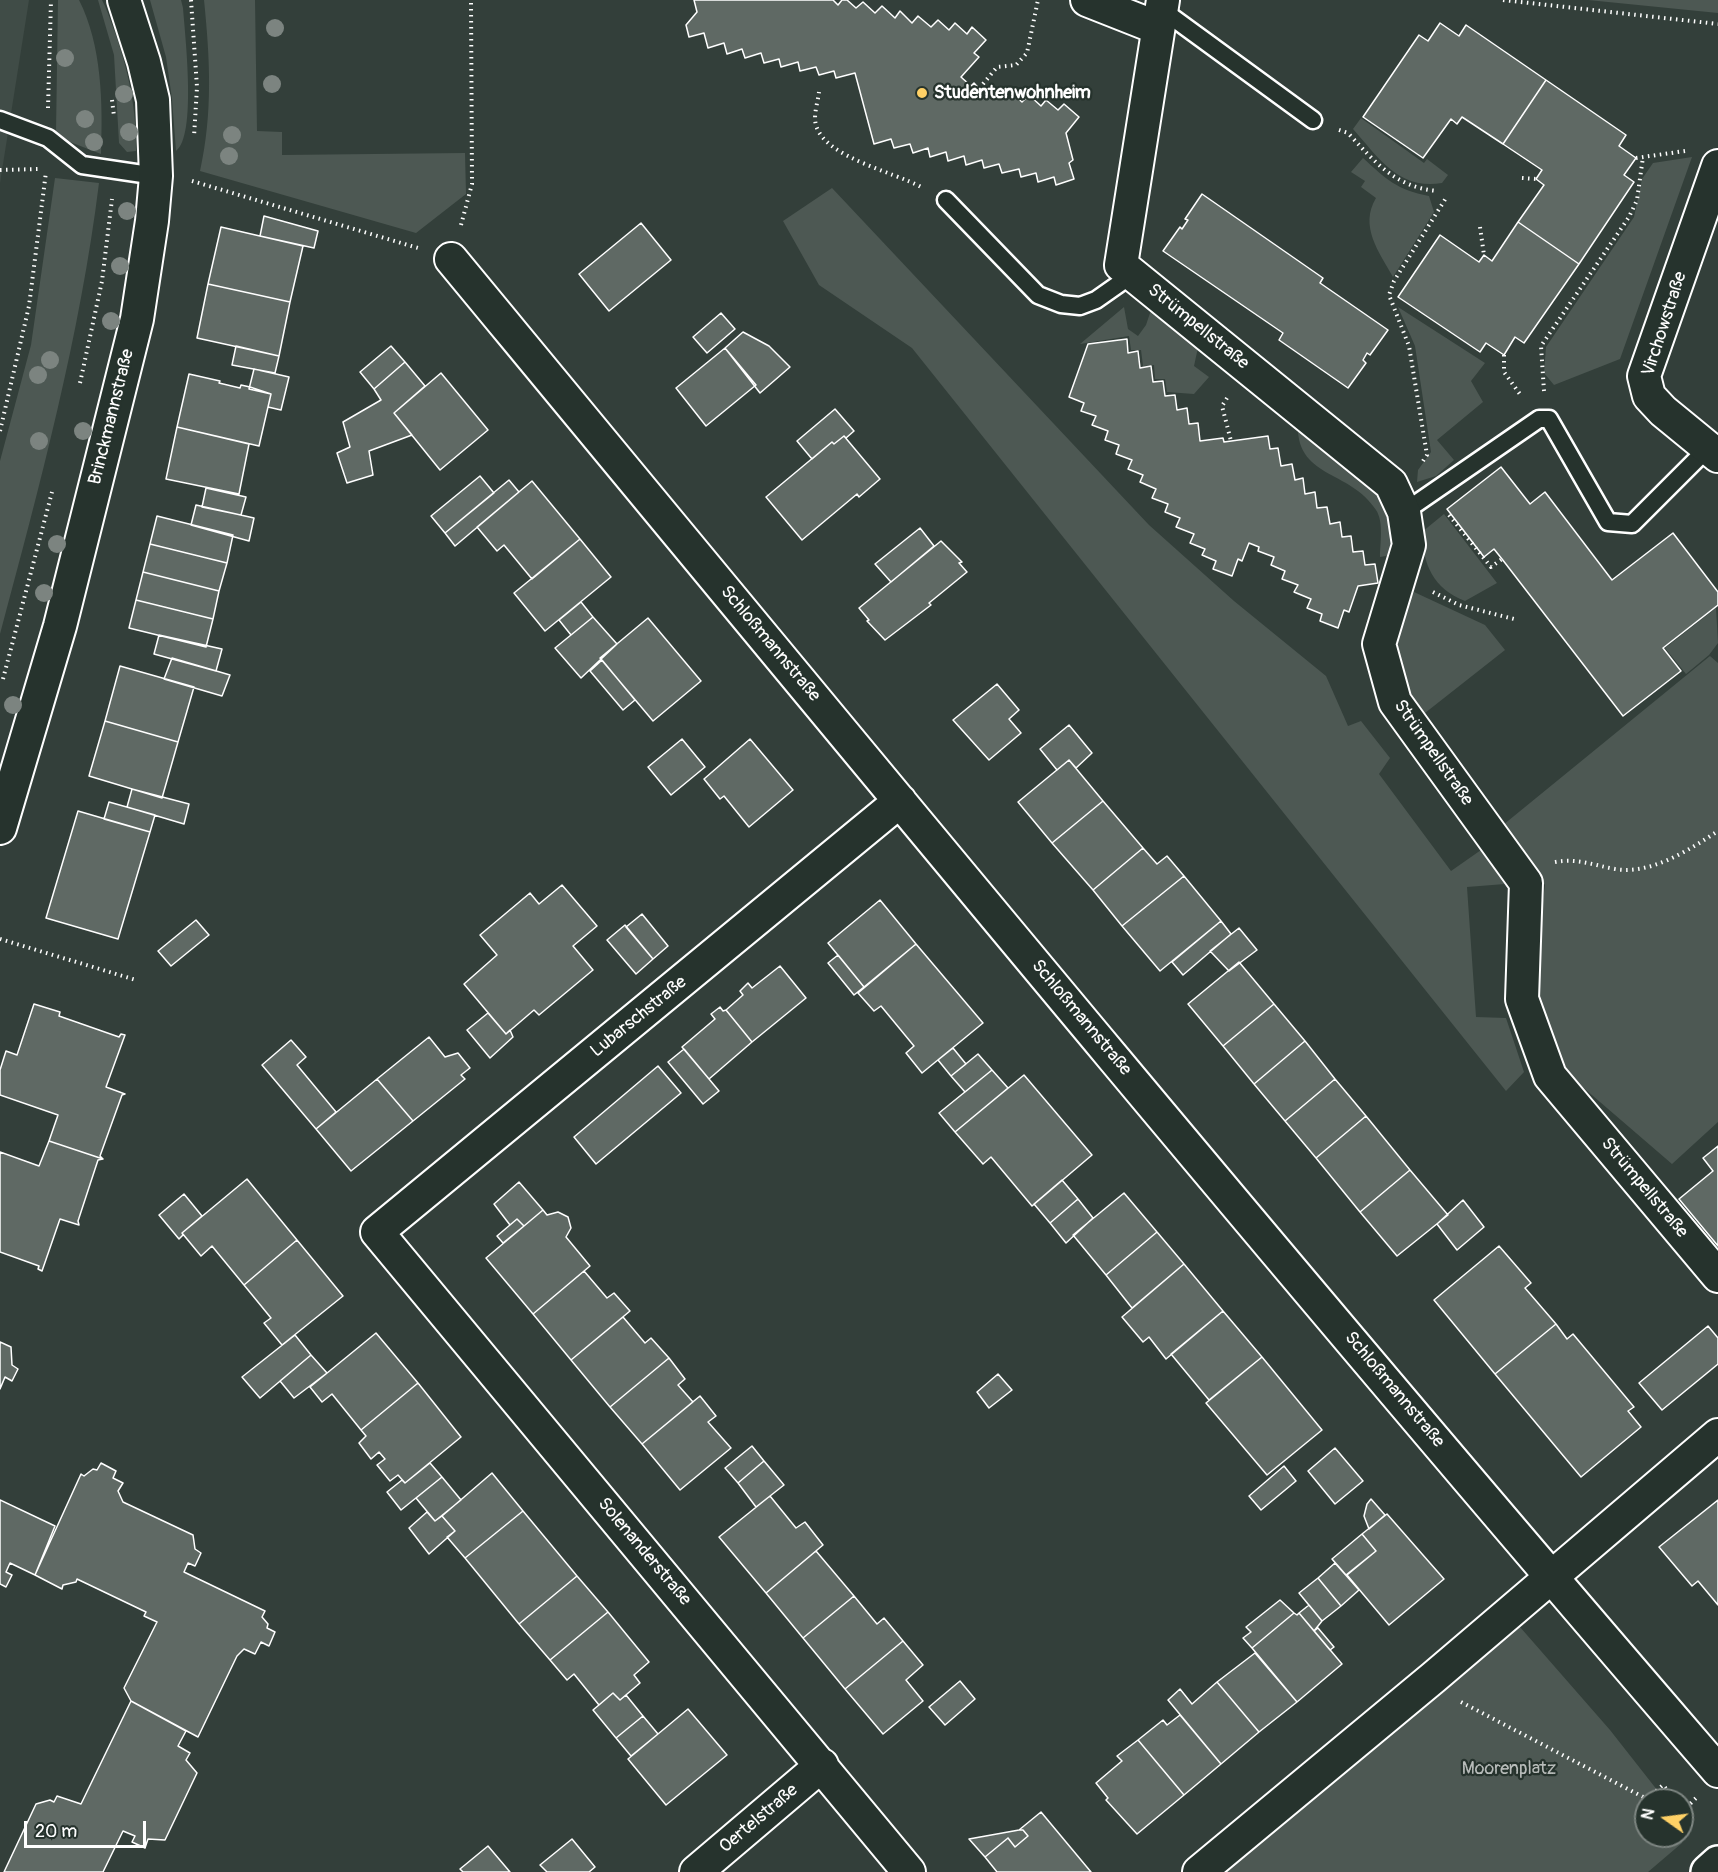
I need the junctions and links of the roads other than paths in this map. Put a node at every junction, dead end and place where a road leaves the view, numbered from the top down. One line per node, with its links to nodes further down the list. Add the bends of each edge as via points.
1 (124, 0): 7 (street, Brinckmannstraße, via 153,100)
2 (1088, 0): 3 (street)
3 (1161, 12): 5 (lane); 10 (street, Strümpellstraße, via 1121,265)
4 (0, 120): 7 (lane, via 48,138 82,165)
5 (1313, 120)
6 (1707, 158): 11 (street, Virchowstraße, via 1644,376 1649,396)
7 (156, 176): 14 (street, Brinckmannstraße, via 137,319 60,626)
8 (946, 200): 10 (lane, via 1038,295 1080,306 1096,300)
9 (451, 259): 13 (street, Schloßmannstraße)
10 (1133, 274): 12 (street, Strümpellstraße)
11 (1713, 452): 12 (lane, via 1632,524 1608,522 1544,419)
12 (1397, 498): 16 (street, Strümpellstraße, via 1409,546 1379,644 1395,702 1447,759 1526,883 1522,999 1550,1076)
13 (900, 801): 15 (street, Lubarschstraße); 18 (street, Schloßmannstraße)
14 (0, 828)
15 (377, 1232): 19 (street, Solenanderstraße)
16 (1718, 1276)
17 (1718, 1435): 18 (street)
18 (1550, 1576): 20 (street, Schloßmannstraße); 24 (street)
19 (822, 1765): 22 (street, Oertelstraße); 23 (street, Solenanderstraße)
20 (1718, 1771)
21 (1718, 1863): 25 (main road)
22 (696, 1872)
23 (909, 1872)
24 (1199, 1872)
25 (1708, 1872)

